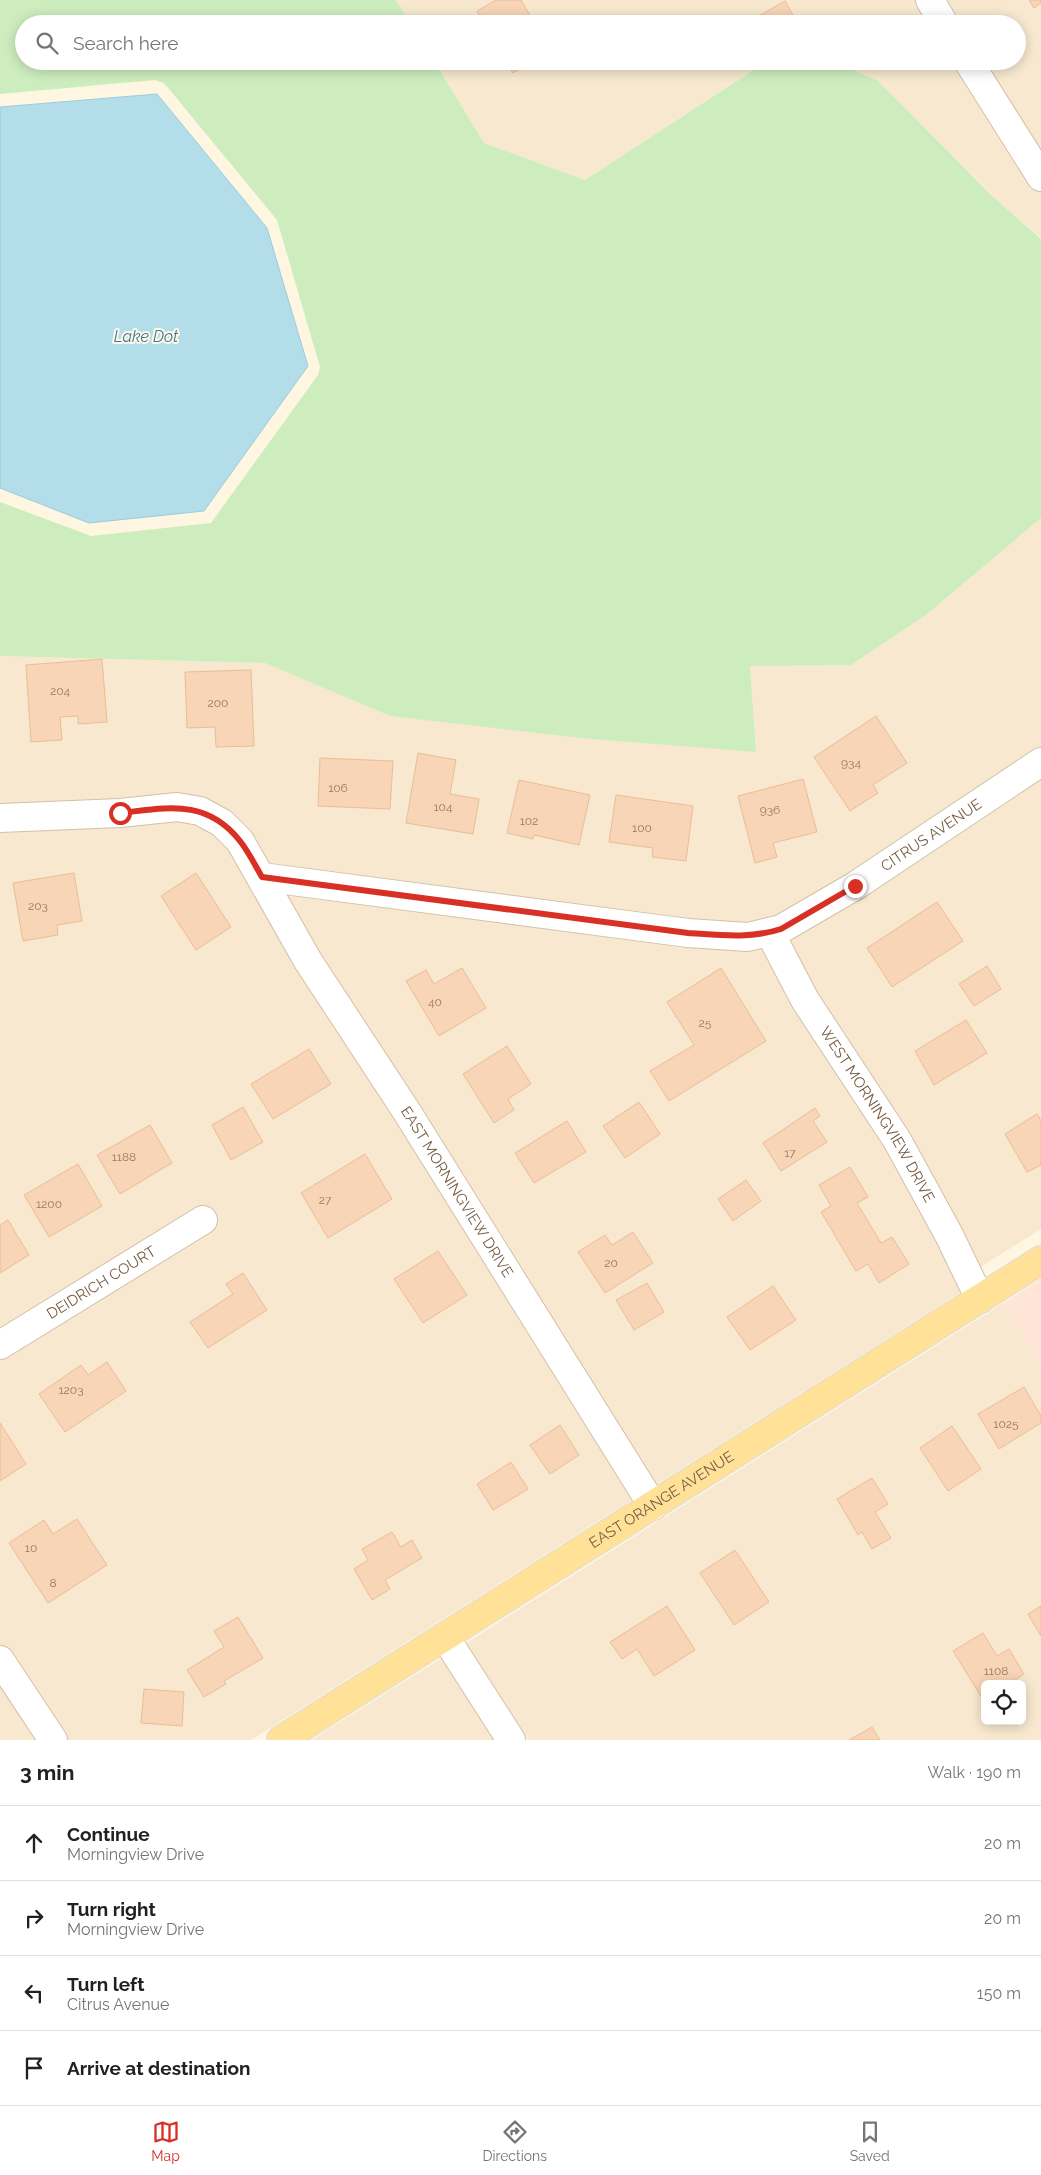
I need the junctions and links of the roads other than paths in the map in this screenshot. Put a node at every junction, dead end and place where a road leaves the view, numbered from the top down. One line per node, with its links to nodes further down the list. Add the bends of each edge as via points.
1 (930, 0): 2 (street)
2 (939, 15)
3 (974, 70): 4 (street)
4 (1041, 177)
5 (1041, 762): 8 (street, CITRUS AVENUE, via 855,886)
6 (0, 818): 7 (street, EAST MORNINGVIEW DRIVE, via 177,807 200,811 222,823 240,841)
7 (262, 877): 8 (street, CITRUS AVENUE, via 688,933 748,937); 13 (street, EAST MORNINGVIEW DRIVE, via 308,961 407,1112)
8 (770, 933): 11 (street, WEST MORNINGVIEW DRIVE, via 806,1000 897,1140)
9 (203, 1220): 12 (street, DEIDRICH COURT)
10 (1039, 1266): 11 (main road, EAST ORANGE AVENUE)
11 (980, 1299): 13 (main road, EAST ORANGE AVENUE)
12 (0, 1345)
13 (653, 1506): 14 (main road, EAST ORANGE AVENUE)
14 (445, 1637): 17 (main road, EAST ORANGE AVENUE); 18 (street)
15 (0, 1660): 16 (street)
16 (53, 1740)
17 (281, 1740)
18 (511, 1740)

